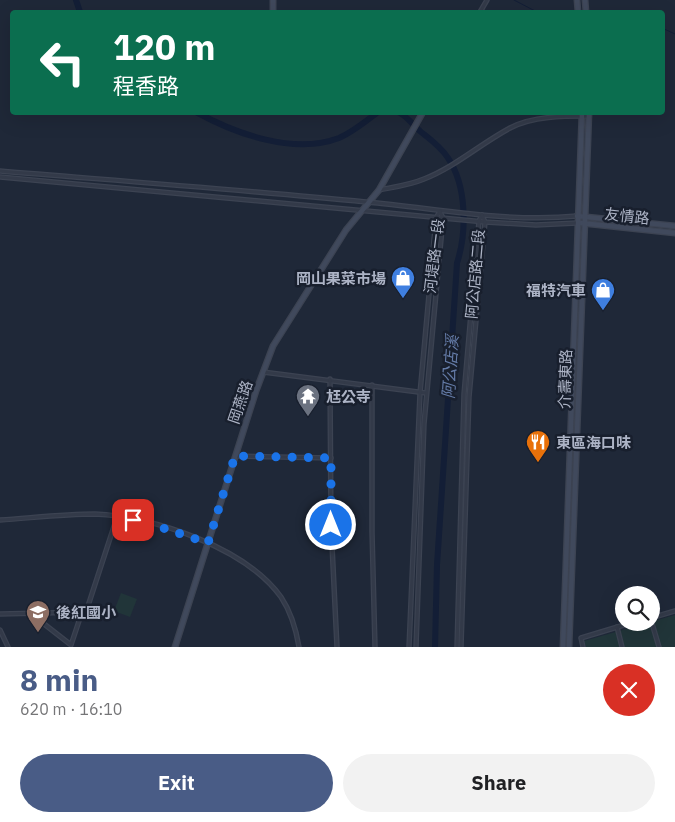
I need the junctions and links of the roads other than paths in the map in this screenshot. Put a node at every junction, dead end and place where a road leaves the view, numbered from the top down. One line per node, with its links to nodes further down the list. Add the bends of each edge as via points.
1 (421, 115): 7 (main road, 岡燕路)
2 (575, 115): 7 (street, via 523,123 423,180)
3 (582, 115): 12 (main road, 介壽東路)
4 (589, 115): 13 (main road, 介壽東路)
5 (0, 171): 8 (street)
6 (0, 176): 9 (street)
7 (379, 190): 8 (main road, 岡燕路)
8 (368, 202): 9 (main road, 岡燕路); 10 (street)
9 (361, 211): 14 (street); 22 (main road, 岡燕路, via 287,322 273,346)
10 (440, 211): 11 (street); 14 (street, 河堤路一段); 15 (street, 河堤路一段)
11 (482, 215): 12 (street, via 537,219); 16 (street, 阿公店路二段); 17 (street, 阿公店路二段)
12 (577, 216): 13 (main road, 友情路); 18 (main road, 介壽東路)
13 (584, 217): 19 (main road, 介壽東路); 20 (main road, 友情路)
14 (436, 218): 15 (street); 25 (street, 河堤路一段)
15 (445, 218): 16 (street); 26 (street, 河堤路一段)
16 (477, 221): 17 (street); 50 (street, 阿公店路二段, via 464,394)
17 (485, 222): 18 (street); 51 (street, 阿公店路二段, via 469,397)
18 (577, 223): 19 (main road, 友情路); 33 (main road, 介壽東路)
19 (583, 223): 21 (main road, 友情路); 32 (main road, 介壽東路)
20 (675, 226)
21 (675, 233)
22 (264, 372): 23 (street); 27 (main road, 岡燕路)
23 (330, 380): 24 (street); 28 (street)
24 (372, 385): 25 (street); 47 (street)
25 (420, 393): 26 (street); 48 (street, 河堤路一段)
26 (426, 393): 49 (street, 河堤路一段)
27 (235, 456): 28 (street); 31 (main road, 岡燕路)
28 (331, 458): 46 (street)
29 (117, 517): 30 (street, via 96,514); 31 (street, via 148,523); 35 (street, via 86,612)
30 (0, 520)
31 (208, 543): 44 (main road, 岡燕路); 45 (street, via 246,563 265,579 290,613)
32 (570, 592): 33 (main road); 53 (main road, 介壽東路)
33 (564, 593): 52 (main road, 介壽東路)
34 (675, 611): 38 (street)
35 (82, 612): 36 (street); 36 (street, via 71,645 39,620)
36 (38, 613): 37 (street)
37 (0, 614)
38 (660, 616)
39 (615, 628): 54 (street, via 581,638)
40 (0, 630): 43 (street)
41 (618, 631): 55 (street)
42 (654, 631): 56 (street)
43 (8, 647)
44 (175, 647)
45 (299, 647)
46 (337, 647)
47 (375, 647)
48 (409, 647)
49 (416, 647)
50 (457, 647)
51 (461, 647)
52 (563, 647)
53 (569, 647)
54 (583, 647)
55 (622, 647)
56 (659, 647)

